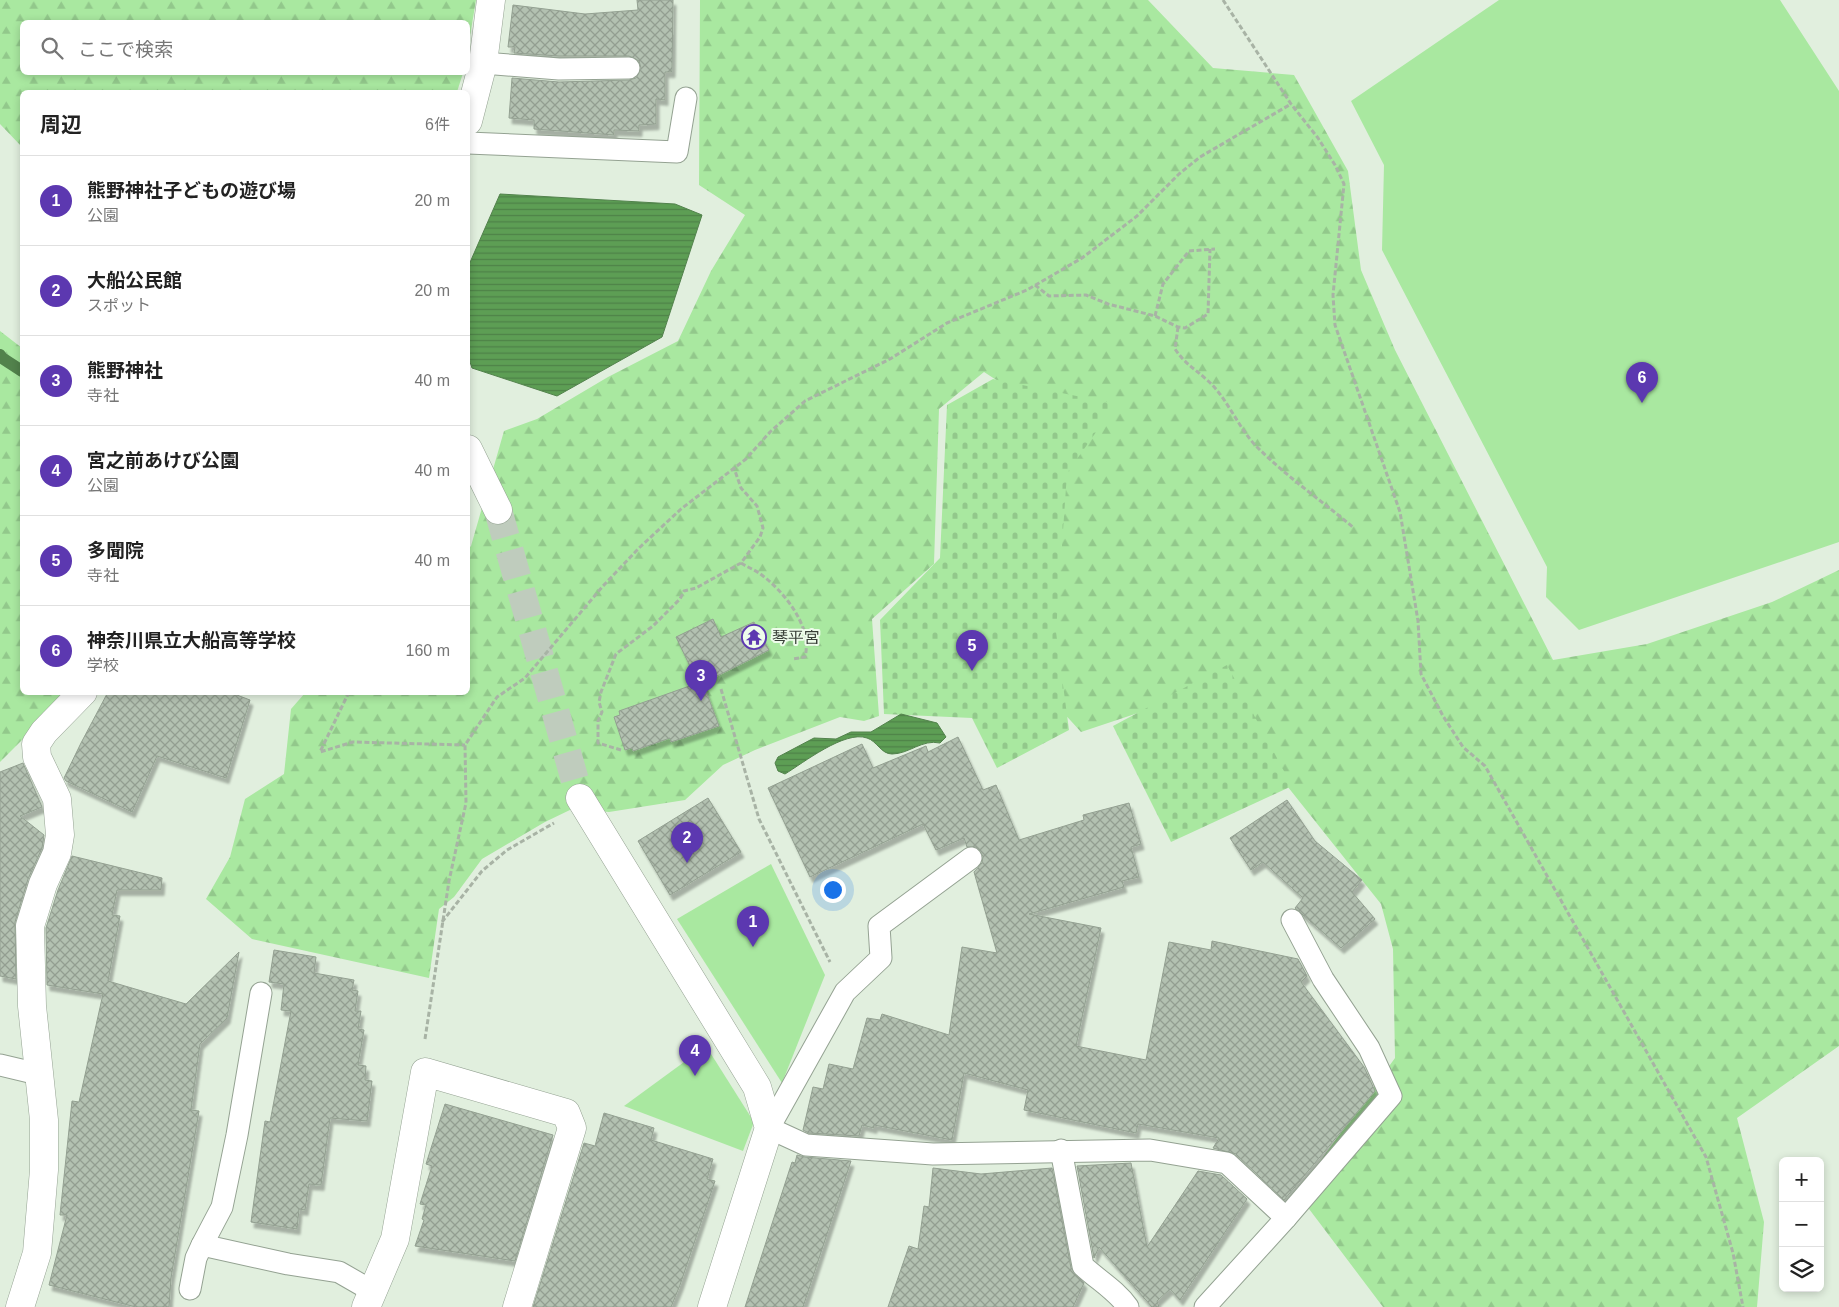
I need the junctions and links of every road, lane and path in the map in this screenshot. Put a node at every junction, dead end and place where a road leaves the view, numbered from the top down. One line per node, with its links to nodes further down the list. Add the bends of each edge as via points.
1 (491, 0): 3 (street)
2 (1223, 0): 6 (path)
3 (483, 63): 4 (lane, via 559,69); 7 (street)
4 (629, 68)
5 (686, 98): 8 (lane, via 678,152)
6 (1290, 104): 11 (path, via 1200,157 1137,216 1082,258); 45 (path, via 1318,138 1344,184 1333,295 1334,325 1400,512 1418,621 1422,674 1463,747 1485,766 1706,1157 1733,1253)
7 (470, 113)
8 (470, 143)
9 (1215, 248): 10 (path)
10 (1210, 249): 12 (path, via 1189,251 1171,272 1163,284); 13 (path, via 1208,314 1185,328)
11 (1035, 285): 12 (path, via 1049,296 1086,295); 15 (path, via 947,323 890,359 805,401)
12 (1155, 316): 13 (path)
13 (1178, 327): 17 (path, via 1174,349 1185,364 1207,380 1240,428 1302,487)
14 (470, 453): 16 (street)
15 (734, 468): 18 (path, via 741,488 757,506 763,528); 23 (path, via 680,509 633,554 525,678 497,697)
16 (498, 510)
17 (1354, 528)
18 (741, 563): 19 (path, via 778,588 800,622 808,644 805,658); 24 (path, via 696,588 684,591 653,626 616,654 601,692 602,712 597,738 598,743)
19 (792, 659)
20 (721, 689): 29 (path, via 759,820)
21 (79, 695): 33 (street, via 36,744 37,757 57,799 60,835 57,853 30,926)
22 (348, 695): 23 (path, via 320,752 353,742)
23 (465, 745): 28 (path, via 466,804)
24 (621, 750)
25 (583, 803): 28 (path, via 507,850 482,871); 34 (street, via 757,1087)
26 (971, 858): 29 (lane, via 879,926 881,958)
27 (1292, 920): 36 (lane, via 1323,978 1369,1048 1391,1096)
28 (442, 922): 32 (path, via 422,1055)
29 (845, 992): 34 (lane)
30 (261, 993): 37 (lane, via 222,1207)
31 (0, 1065): 33 (lane)
32 (425, 1072): 39 (street, via 395,1239); 41 (street, via 566,1114 572,1128)
33 (38, 1074): 40 (street, via 44,1120 44,1170 37,1253)
34 (769, 1128): 35 (lane, via 806,1145 933,1154); 42 (street)
35 (1061, 1150): 36 (lane, via 1150,1150 1228,1163); 43 (lane, via 1083,1266 1120,1295)
36 (1286, 1218): 44 (lane)
37 (202, 1245): 38 (lane); 39 (lane, via 339,1272)
38 (190, 1289)
39 (369, 1299)
40 (20, 1307)
41 (517, 1307)
42 (712, 1307)
43 (1128, 1307)
44 (1205, 1307)
45 (1743, 1307)

